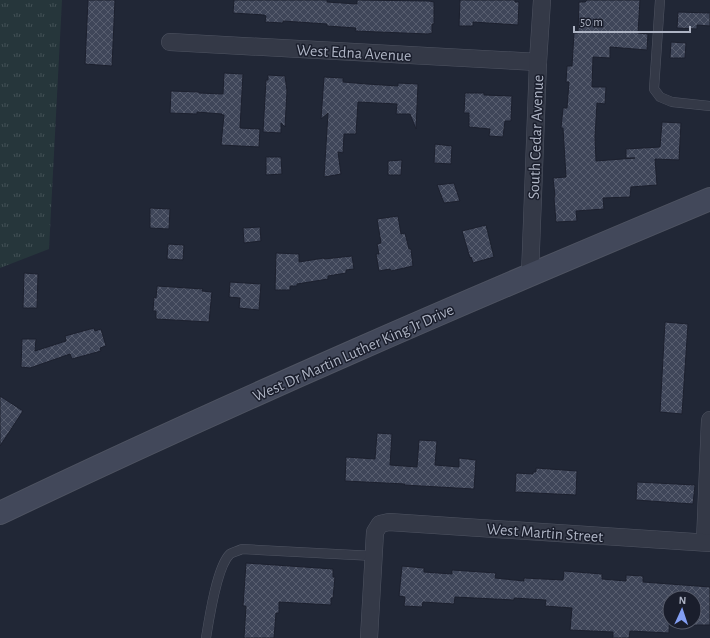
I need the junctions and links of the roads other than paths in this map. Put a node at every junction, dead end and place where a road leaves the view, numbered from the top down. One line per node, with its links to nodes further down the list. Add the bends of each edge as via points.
1 (542, 0): 4 (street, South Cedar Avenue)
2 (660, 0): 5 (lane, via 654,89 660,97 672,102)
3 (170, 42): 4 (street, West Edna Avenue)
4 (538, 62): 7 (street, South Cedar Avenue)
5 (710, 106)
6 (710, 199): 7 (main road, West Dr Martin Luther King Jr Drive)
7 (530, 275): 9 (main road, West Dr Martin Luther King Jr Drive, via 238,402)
8 (710, 420): 10 (street)
9 (0, 513)
10 (708, 543): 11 (street, West Martin Street, via 389,522 380,524 375,532)
11 (374, 556): 12 (lane, via 242,549 231,554 224,564 212,602); 13 (street)
12 (206, 638)
13 (369, 638)

